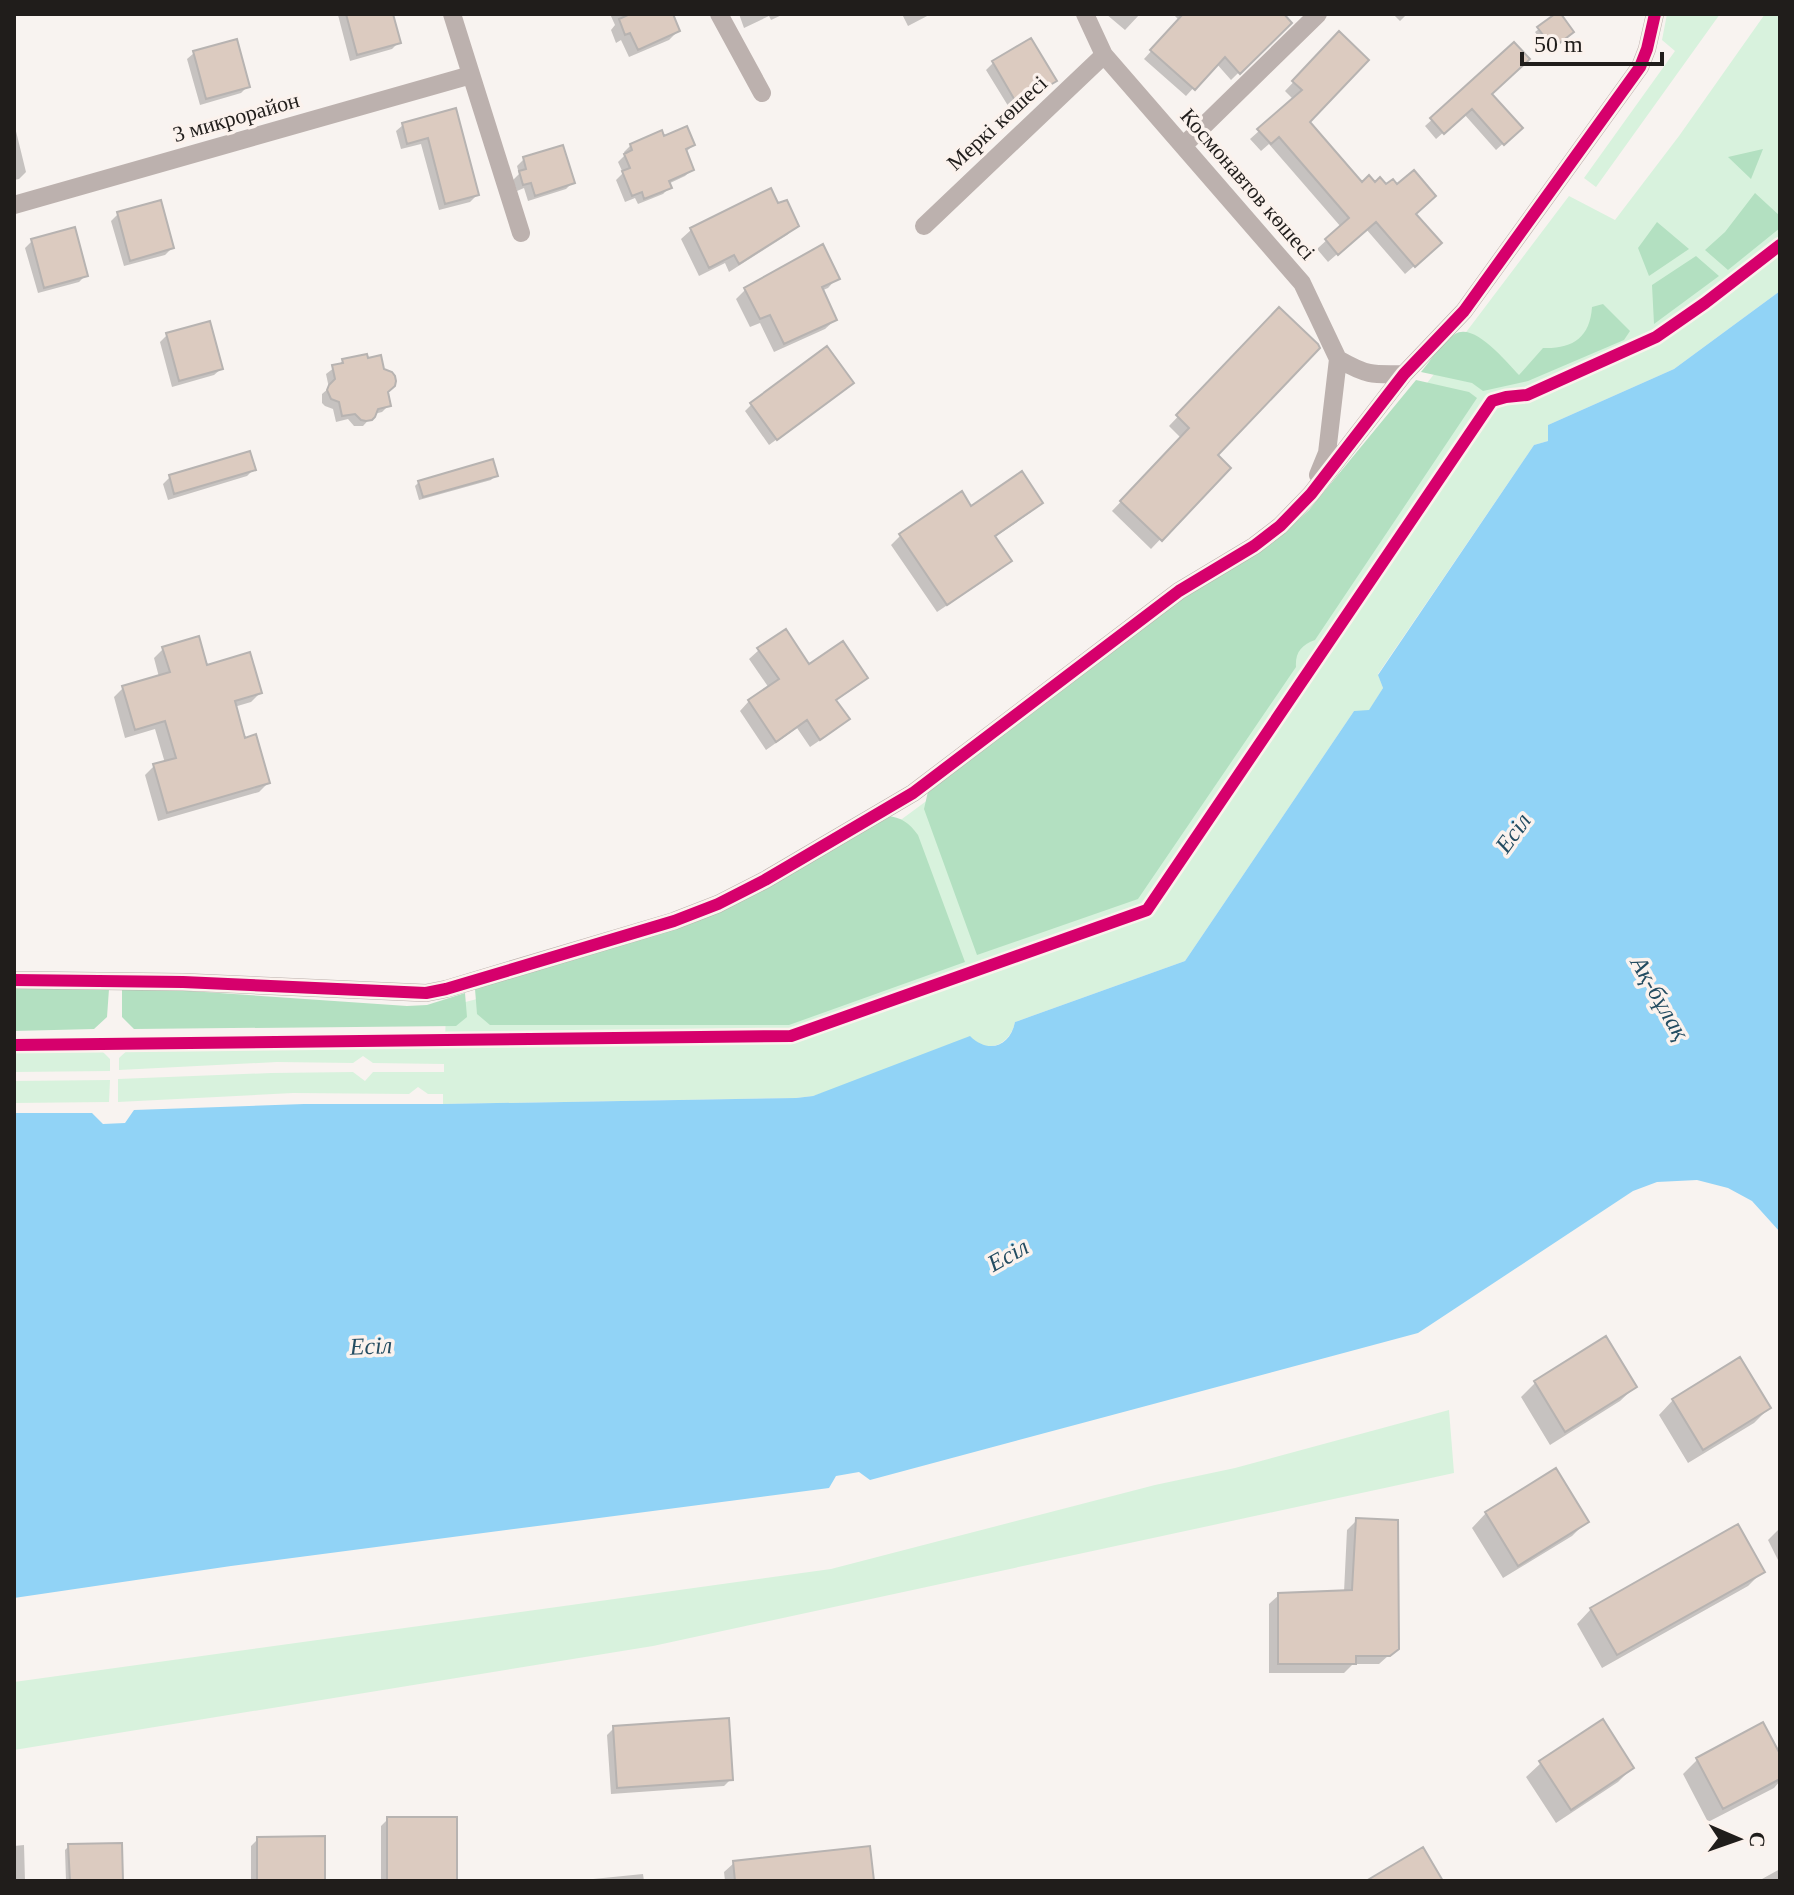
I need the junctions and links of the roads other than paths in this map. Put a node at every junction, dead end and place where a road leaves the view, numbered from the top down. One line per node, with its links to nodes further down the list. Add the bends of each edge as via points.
1 (452, 14): 7 (street)
2 (719, 14): 8 (street)
3 (1085, 14): 6 (street, Космонавтов көшесі)
4 (1318, 14): 9 (street)
5 (1655, 14): 14 (street, via 1640,67 1464,311)
6 (1104, 55): 9 (street, Космонавтов көшесі); 11 (street, Меркі көшесі)
7 (471, 75): 10 (street, 3 микрорайон); 12 (street)
8 (762, 93)
9 (1183, 146): 13 (street, Космонавтов көшесі, via 1302,283)
10 (14, 205)
11 (924, 226)
12 (521, 233)
13 (1338, 359): 14 (street, via 1361,372); 15 (street, via 1327,453)
14 (1404, 374): 15 (street)
15 (1311, 494): 16 (street, via 1254,546 1179,591 913,793 765,880 674,921 426,993)
16 (14, 980)

